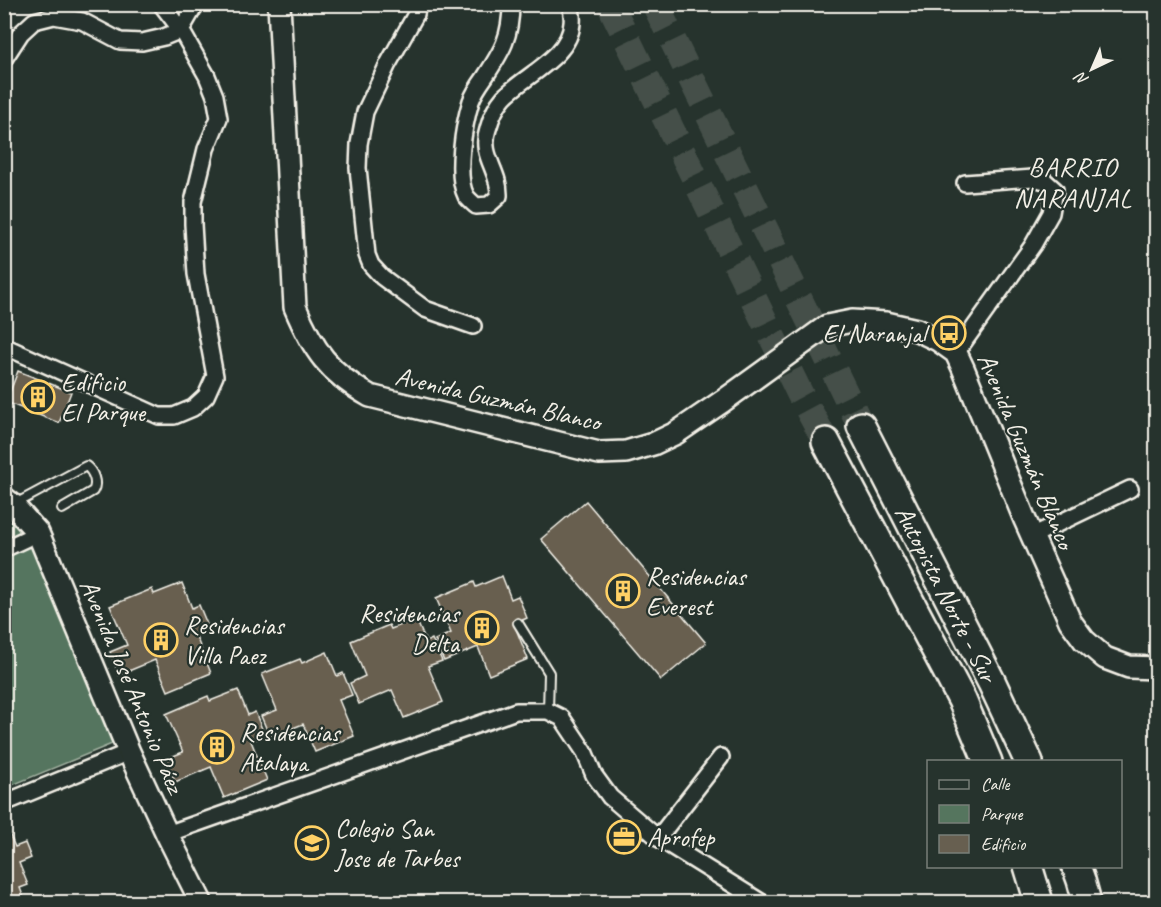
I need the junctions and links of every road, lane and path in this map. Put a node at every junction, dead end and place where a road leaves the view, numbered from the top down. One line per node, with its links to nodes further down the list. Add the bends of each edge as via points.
1 (161, 4): 7 (street)
2 (279, 4): 12 (street, Avenida Guzmán Blanco, via 295,307 305,332 331,368 370,396 599,453 626,452 676,433 827,326 852,321 886,323 917,330)
3 (418, 4): 10 (street, via 365,112 358,168 367,255 382,277 425,309)
4 (511, 4): 5 (street, via 508,34 472,100 464,132 462,185 467,199 476,206 489,205 499,196 499,185 485,147 494,111 504,97 561,51 572,24)
5 (571, 4)
6 (195, 6): 7 (street)
7 (181, 30): 8 (street, via 142,42 120,41 82,21 54,16 34,21); 11 (street, via 216,96 219,118 206,149 193,202 196,274 215,376 206,396 193,408 174,416 159,416)
8 (4, 59)
9 (965, 183): 12 (street, via 1033,178 1045,181 1055,190 1051,213 1033,246)
10 (473, 326)
11 (4, 346)
12 (956, 353): 19 (street, Avenida Guzmán Blanco)
13 (861, 426): 27 (highway, Autopista Norte - Sur)
14 (826, 442): 26 (highway, Autopista Norte - Sur, via 962,700)
15 (1130, 489): 19 (street)
16 (9, 501): 17 (lane, via 86,466 96,484 93,491); 18 (street, Avenida José Antonio Páez)
17 (62, 509)
18 (38, 533): 20 (street); 24 (street, Avenida José Antonio Páez)
19 (1032, 536): 22 (street, Avenida Guzmán Blanco, via 1070,621 1084,640 1105,658 1129,667)
20 (4, 549)
21 (518, 623): 23 (lane, via 549,673)
22 (1156, 668)
23 (548, 711): 29 (street, via 516,711); 30 (street, via 562,718 610,797)
24 (129, 752): 28 (street); 29 (street, Avenida José Antonio Páez)
25 (721, 757): 30 (street)
26 (987, 760)
27 (1028, 760)
28 (4, 803)
29 (167, 834): 33 (street, Avenida José Antonio Páez)
30 (658, 838): 34 (street)
31 (1028, 868): 35 (highway)
32 (1076, 868): 36 (highway)
33 (201, 903)
34 (761, 903)
35 (1039, 903)
36 (1087, 903)

